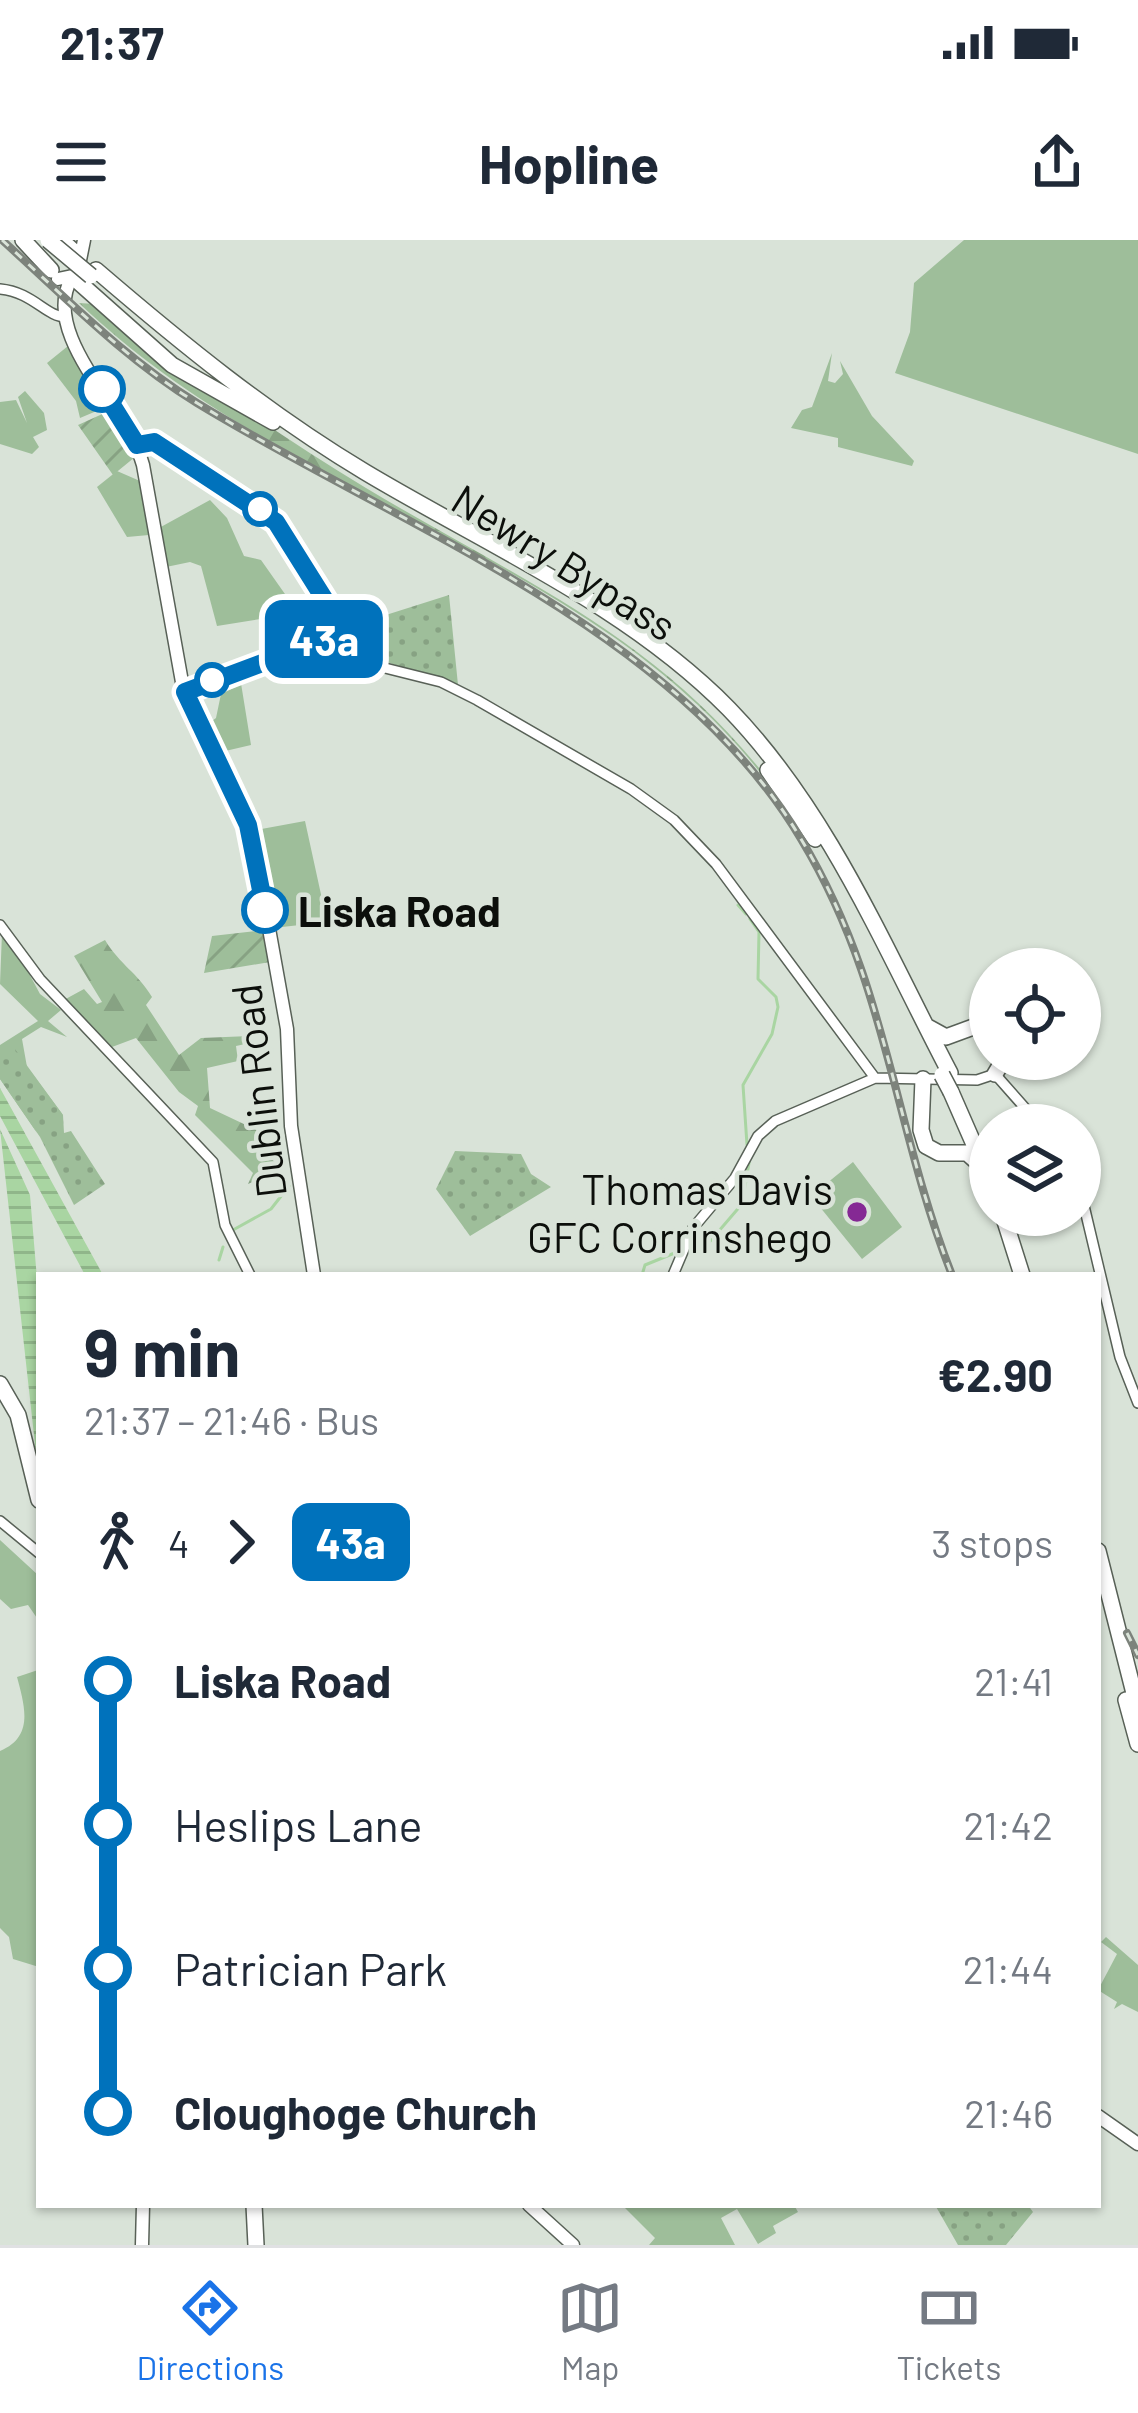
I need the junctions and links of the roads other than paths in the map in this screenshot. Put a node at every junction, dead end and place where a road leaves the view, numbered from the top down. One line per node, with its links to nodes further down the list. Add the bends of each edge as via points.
1 (23, 240): 5 (highway)
2 (48, 240): 5 (highway, Newry Bypass, bridge)
3 (61, 240): 4 (highway, Newry Bypass, bridge); 5 (main road, Dublin Road)
4 (84, 245): 5 (highway, Newry Bypass, bridge)
5 (72, 278): 7 (main road, Dublin Road); 10 (highway, Newry Bypass, via 302,431 628,626 705,686 812,815); 13 (highway, Newry Bypass, via 273,422 616,626 696,689 751,748 812,835)
6 (0, 289): 7 (street, via 28,293 53,316)
7 (66, 317): 8 (main road, Dublin Road, via 76,348)
8 (137, 445): 14 (street, via 154,442 276,522 368,662 477,700 674,820 716,864); 27 (main road, Dublin Road, via 182,682 256,856 288,1040 291,1126)
9 (0, 926): 26 (street, via 40,979 207,1153 225,1225)
10 (924, 1024): 12 (highway, via 941,1036); 13 (highway, Newry Bypass)
11 (969, 1029): 12 (highway)
12 (957, 1033): 13 (highway, via 946,1050)
13 (947, 1073): 17 (highway, Newry Bypass, bridge)
14 (875, 1078): 15 (street); 28 (street, via 765,1128)
15 (923, 1079): 16 (street); 21 (highway, via 924,1142)
16 (969, 1080)
17 (955, 1092): 18 (highway, Newry Bypass); 19 (highway, Newry Bypass)
18 (962, 1114): 20 (highway, Newry Bypass); 21 (highway, via 963,1141)
19 (969, 1124)
20 (969, 1128)
21 (949, 1153): 22 (highway)
22 (969, 1154)
23 (1011, 1236): 29 (highway)
24 (1017, 1236): 30 (highway)
25 (1091, 1236): 31 (street)
26 (248, 1272)
27 (314, 1272)
28 (674, 1272)
29 (1025, 1272)
30 (1025, 1272)
31 (1100, 1272)
32 (1101, 1278): 34 (street)
33 (3, 1387): 35 (highway)
34 (1138, 1403)
35 (36, 1488)
36 (0, 1521): 37 (street)
37 (36, 1551)
38 (1101, 1563): 40 (highway)
39 (1101, 1599): 41 (highway)
40 (1138, 1709)
41 (1138, 1744)
42 (1101, 2118): 43 (main road)
43 (1138, 2144)
44 (143, 2208): 47 (main road)
45 (254, 2208): 48 (highway)
46 (532, 2208): 49 (main road)
47 (142, 2245)
48 (256, 2245)
49 (574, 2245)

